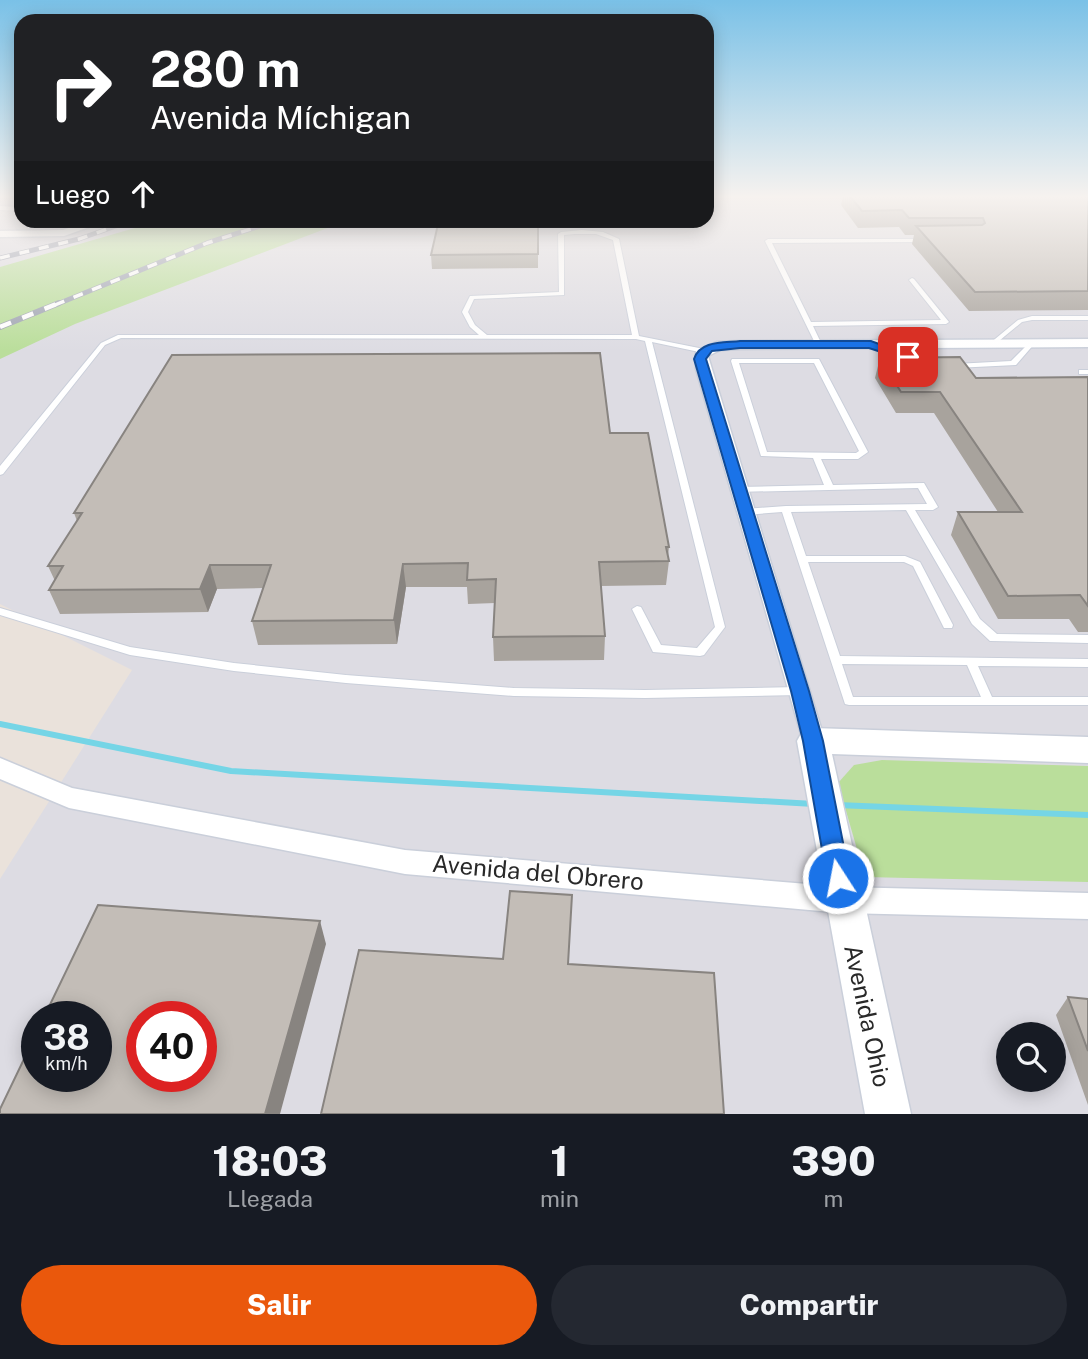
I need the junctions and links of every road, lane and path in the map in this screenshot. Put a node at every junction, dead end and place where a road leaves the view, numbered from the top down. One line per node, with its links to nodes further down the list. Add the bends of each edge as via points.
1 (561, 247): 7 (lane, via 562,294 472,297 465,313 472,326)
2 (617, 247): 8 (lane)
3 (771, 247): 6 (lane)
4 (912, 280): 6 (lane, via 946,321)
5 (1088, 318): 12 (lane, via 1020,321)
6 (808, 324): 14 (lane)
7 (487, 337): 8 (lane); 19 (lane, via 120,336 103,344)
8 (636, 337): 9 (lane)
9 (648, 339): 15 (lane); 28 (lane, via 720,627 700,652 657,649)
10 (1088, 343): 13 (street)
11 (871, 344): 12 (street); 14 (street); 16 (lane)
12 (992, 344): 13 (street)
13 (1032, 344): 17 (lane, via 1013,363)
14 (818, 345): 15 (street, via 727,345)
15 (704, 351): 22 (street, Avenida Ohio, via 700,359)
16 (927, 364)
17 (939, 365)
18 (816, 456): 18 (lane, via 764,454 735,361 816,361 864,452); 21 (lane)
19 (0, 472)
20 (810, 486): 21 (lane); 22 (lane); 24 (lane)
21 (829, 486): 23 (lane, via 921,485 933,507)
22 (738, 490): 26 (street, Avenida Ohio)
23 (909, 507): 24 (lane); 31 (lane, via 976,621 994,638)
24 (816, 508): 25 (lane)
25 (786, 509): 26 (lane); 27 (lane)
26 (745, 512): 35 (street, Avenida Ohio)
27 (803, 559): 30 (lane, via 905,559 917,565); 32 (lane)
28 (637, 609)
29 (0, 611): 35 (lane, via 130,651 346,679 514,692)
30 (948, 625)
31 (1088, 639)
32 (836, 660): 33 (lane); 36 (lane, via 849,702)
33 (971, 661): 34 (lane); 36 (lane)
34 (1087, 665)
35 (800, 691): 41 (street, Avenida Ohio)
36 (988, 701): 37 (lane)
37 (1088, 701)
38 (880, 743): 39 (street); 41 (street, via 862,747)
39 (1088, 750)
40 (0, 768): 42 (street, Avenida del Obrero, via 69,798 405,862)
41 (819, 776): 42 (street, Avenida Ohio)
42 (843, 900): 43 (street, Avenida del Obrero); 44 (street, Avenida Ohio)
43 (1088, 906)
44 (888, 1114)

